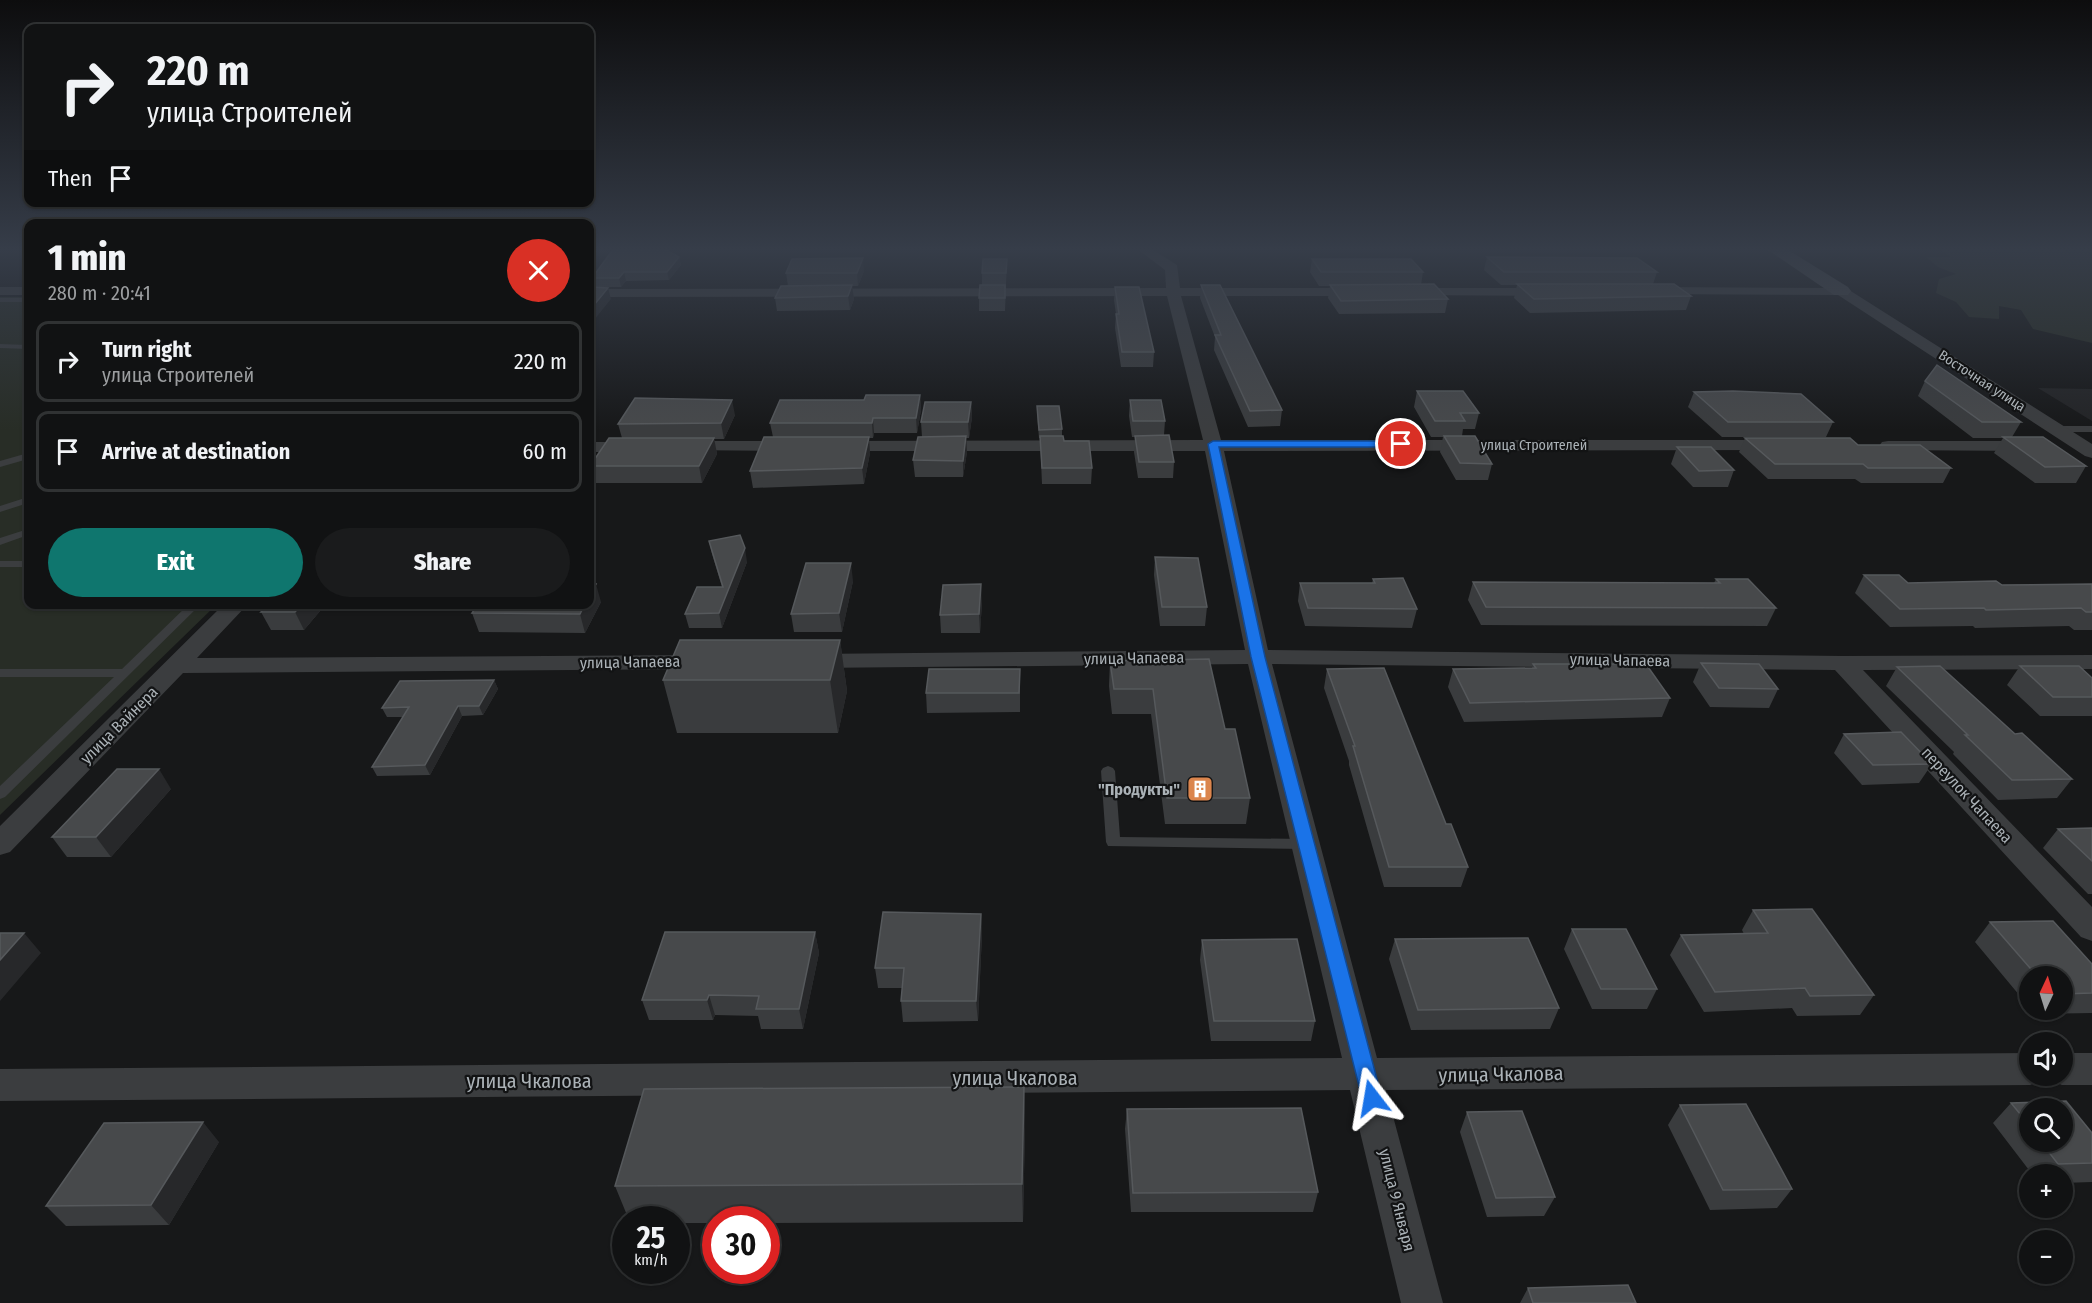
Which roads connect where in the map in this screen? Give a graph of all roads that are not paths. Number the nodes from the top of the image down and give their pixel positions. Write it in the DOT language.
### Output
graph roads {
  1 [pos="1177,309"];
  2 [pos="1869,309"];
  3 [pos="0,346"];
  4 [pos="24,347"];
  5 [pos="2056,429"];
  6 [pos="2092,429"];
  7 [pos="1213,444"];
  8 [pos="1797,445"];
  9 [pos="1869,446"];
  10 [pos="594,447"];
  11 [pos="2088,449"];
  12 [pos="24,457"];
  13 [pos="0,464"];
  14 [pos="24,501"];
  15 [pos="0,508"];
  16 [pos="24,533"];
  17 [pos="0,542"];
  18 [pos="0,564"];
  19 [pos="24,564"];
  20 [pos="191,609"];
  21 [pos="232,609"];
  22 [pos="1258,657"];
  23 [pos="795,661"];
  24 [pos="723,662"];
  25 [pos="2092,662"];
  26 [pos="1842,663"];
  27 [pos="176,666"];
  28 [pos="0,673"];
  29 [pos="123,673"];
  30 [pos="1108,771"];
  31 [pos="0,794"];
  32 [pos="0,844"];
  33 [pos="1306,844"];
  34 [pos="2092,928"];
  35 [pos="2073,1069"];
  36 [pos="2092,1069"];
  37 [pos="2019,1070"];
  38 [pos="1366,1075"];
  39 [pos="0,1085"];
  40 [pos="1422,1303"];
  1 -- 7 [label="street, улица 9 Января"];
  2 -- 5 [label="street, Восточная улица"];
  3 -- 4 [label="lane"];
  5 -- 6 [label="lane"];
  5 -- 11 [label="street, Восточная улица"];
  7 -- 8 [label="street, улица Строителей"];
  7 -- 10 [label="street, улица Строителей"];
  7 -- 22 [label="street, улица 9 Января"];
  9 -- 11 [label="street"];
  12 -- 13 [label="lane"];
  14 -- 15 [label="lane"];
  16 -- 17 [label="lane"];
  18 -- 19 [label="lane"];
  20 -- 29 [label="lane"];
  21 -- 27 [label="street, улица Вайнера"];
  22 -- 23 [label="street, улица Чапаева"];
  22 -- 26 [label="street, улица Чапаева"];
  22 -- 33 [label="street, улица 9 Января"];
  24 -- 27 [label="street, улица Чапаева"];
  25 -- 26 [label="street, улица Чапаева"];
  26 -- 34 [label="street, переулок Чапаева"];
  27 -- 32 [label="street, улица Вайнера"];
  28 -- 29 [label="lane"];
  29 -- 31 [label="lane"];
  30 -- 33 [label="lane"];
  33 -- 38 [label="street, улица 9 Января"];
  35 -- 36 [label="street"];
  37 -- 38 [label="street, улица Чкалова"];
  38 -- 39 [label="street, улица Чкалова"];
  38 -- 40 [label="street, улица 9 Января"];
}
